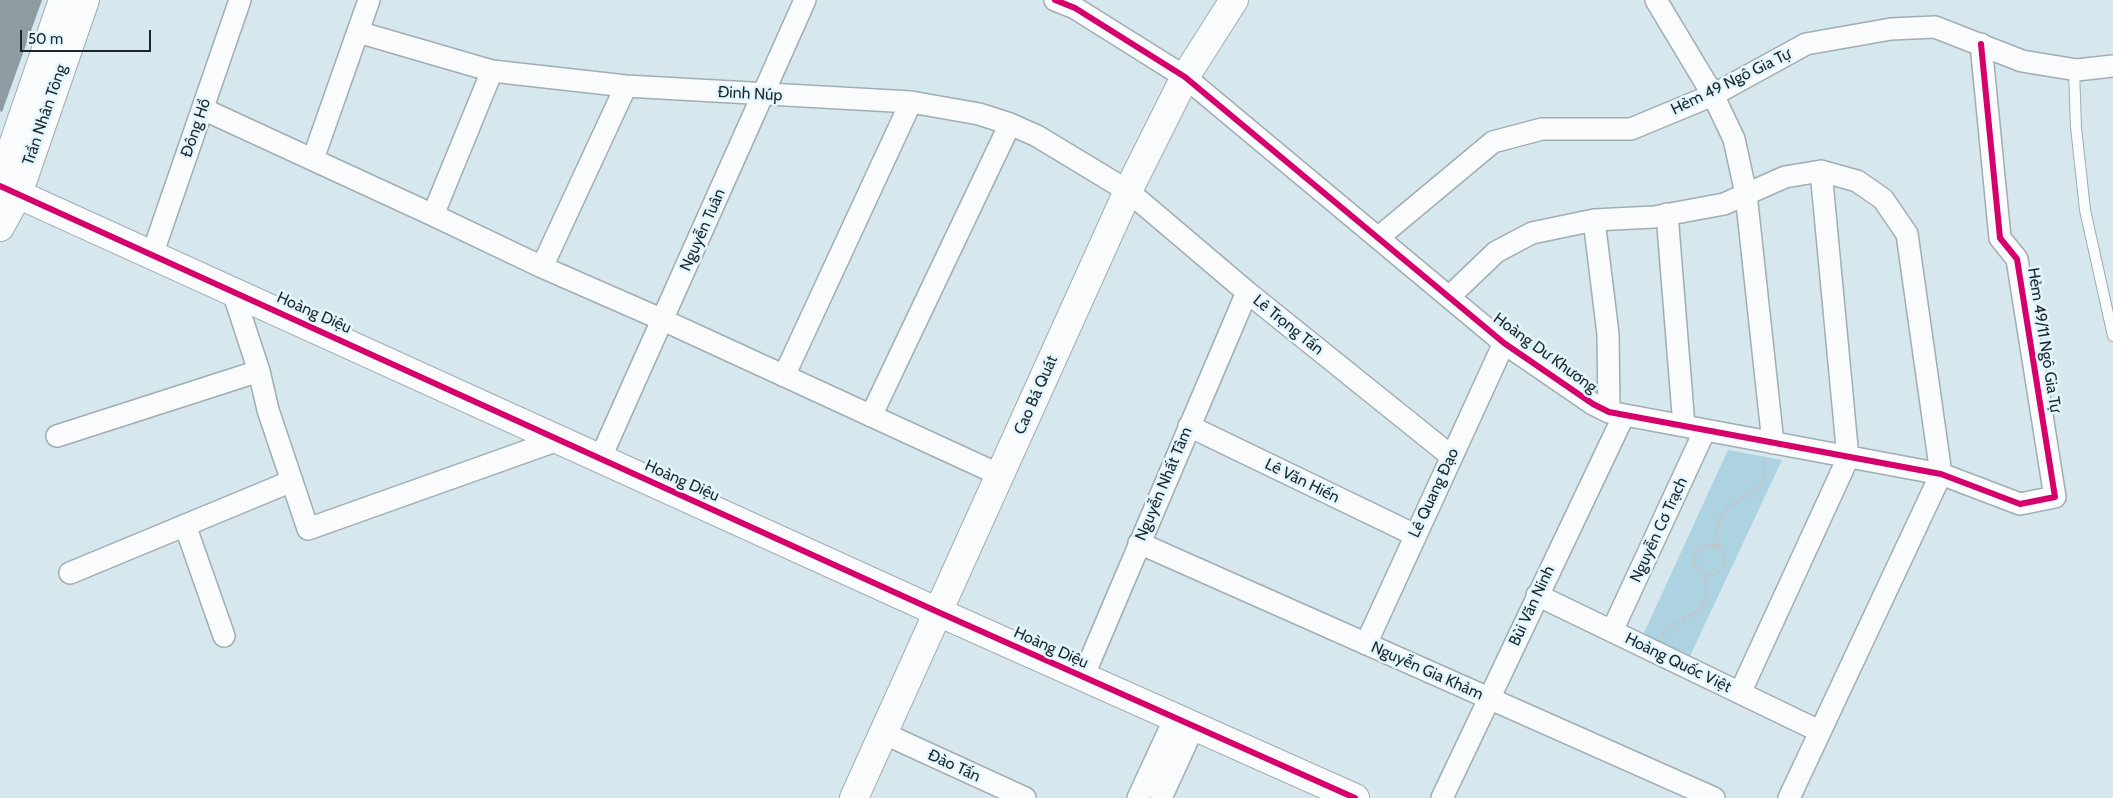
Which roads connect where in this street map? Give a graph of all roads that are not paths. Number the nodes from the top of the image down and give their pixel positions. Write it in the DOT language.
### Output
graph roads {
  1 [pos="63,0"];
  2 [pos="85,0"];
  3 [pos="240,0"];
  4 [pos="369,0"];
  5 [pos="805,0"];
  6 [pos="1055,0"];
  7 [pos="1234,0"];
  8 [pos="1656,0"];
  9 [pos="358,32"];
  10 [pos="1981,44"];
  11 [pos="2113,66"];
  12 [pos="2074,70"];
  13 [pos="492,71"];
  14 [pos="1185,77"];
  15 [pos="626,86"];
  16 [pos="1713,94"];
  17 [pos="764,95"];
  18 [pos="911,102"];
  19 [pos="203,109"];
  20 [pos="1010,124"];
  21 [pos="313,159"];
  22 [pos="1822,171"];
  23 [pos="6,188"];
  24 [pos="1128,191"];
  25 [pos="1746,194"];
  26 [pos="1667,214"];
  27 [pos="433,215"];
  28 [pos="1594,220"];
  29 [pos="0,227"];
  30 [pos="1378,237"];
  31 [pos="152,255"];
  32 [pos="542,267"];
  33 [pos="233,292"];
  34 [pos="1246,292"];
  35 [pos="1450,296"];
  36 [pos="663,320"];
  37 [pos="2113,336"];
  38 [pos="1504,343"];
  39 [pos="259,371"];
  40 [pos="784,376"];
  41 [pos="1617,413"];
  42 [pos="871,416"];
  43 [pos="1189,426"];
  44 [pos="1684,426"];
  45 [pos="1705,430"];
  46 [pos="57,436"];
  47 [pos="558,440"];
  48 [pos="1769,442"];
  49 [pos="1451,456"];
  50 [pos="1848,458"];
  51 [pos="600,459"];
  52 [pos="1941,474"];
  53 [pos="1000,475"];
  54 [pos="292,481"];
  55 [pos="2055,497"];
  56 [pos="185,525"];
  57 [pos="1415,536"];
  58 [pos="1139,543"];
  59 [pos="70,573"];
  60 [pos="1537,595"];
  61 [pos="938,612"];
  62 [pos="1612,631"];
  63 [pos="224,636"];
  64 [pos="1366,644"];
  65 [pos="1082,677"];
  66 [pos="1740,693"];
  67 [pos="1489,698"];
  68 [pos="1184,722"];
  69 [pos="1819,731"];
  70 [pos="883,733"];
  71 [pos="1014,796"];
  72 [pos="854,798"];
  73 [pos="1138,798"];
  74 [pos="1161,798"];
  75 [pos="1355,798"];
  76 [pos="1442,798"];
  77 [pos="1714,798"];
  78 [pos="1788,798"];
  1 -- 23 [label="street, Trần Nhân Tông"];
  2 -- 23 [label="street, Trần Nhân Tông"];
  3 -- 19 [label="street, Đông Hồ"];
  4 -- 9 [label="street"];
  5 -- 17 [label="street, Nguyễn Tuân"];
  6 -- 14 [label="street, Hoàng Dư Khương"];
  7 -- 14 [label="street, Cao Bá Quát"];
  8 -- 16 [label="street"];
  9 -- 13 [label="street, Đinh Núp"];
  9 -- 21 [label="street"];
  10 -- 12 [label="street, Hẻm 49 Ngô Gia Tự"];
  10 -- 16 [label="street, Hẻm 49 Ngô Gia Tự"];
  10 -- 55 [label="street, Hẻm 49/11 Ngô Gia Tự"];
  11 -- 12 [label="street, Hẻm 49 Ngô Gia Tự"];
  12 -- 37 [label="lane"];
  13 -- 15 [label="street, Đinh Núp"];
  13 -- 27 [label="street"];
  14 -- 24 [label="street, Cao Bá Quát"];
  14 -- 30 [label="street, Hoàng Dư Khương"];
  15 -- 17 [label="street, Đinh Núp"];
  15 -- 32 [label="street"];
  16 -- 25 [label="street"];
  16 -- 30 [label="street, Hẻm 49 Ngô Gia Tự"];
  17 -- 18 [label="street, Đinh Núp"];
  17 -- 36 [label="street, Nguyễn Tuân"];
  18 -- 20 [label="street, Đinh Núp"];
  18 -- 40 [label="street"];
  19 -- 21 [label="street"];
  19 -- 31 [label="street, Đông Hồ"];
  20 -- 24 [label="street, Đinh Núp"];
  20 -- 42 [label="street"];
  21 -- 27 [label="street"];
  22 -- 25 [label="street"];
  22 -- 50 [label="street"];
  22 -- 52 [label="street"];
  23 -- 29 [label="street, Trần Nhân Tông"];
  23 -- 31 [label="street, Hoàng Diệu"];
  24 -- 34 [label="street, Lê Trọng Tấn"];
  24 -- 53 [label="street, Cao Bá Quát"];
  25 -- 26 [label="street"];
  25 -- 48 [label="street"];
  26 -- 28 [label="street"];
  26 -- 44 [label="street"];
  27 -- 32 [label="street"];
  28 -- 35 [label="street"];
  28 -- 41 [label="street"];
  30 -- 35 [label="street, Hoàng Dư Khương"];
  31 -- 33 [label="street, Hoàng Diệu"];
  32 -- 36 [label="street"];
  33 -- 39 [label="street"];
  33 -- 47 [label="street, Hoàng Diệu"];
  34 -- 43 [label="street, Nguyễn Nhất Tâm"];
  34 -- 49 [label="street, Lê Trọng Tấn"];
  35 -- 38 [label="street, Hoàng Dư Khương"];
  36 -- 40 [label="street"];
  36 -- 51 [label="street, Nguyễn Tuân"];
  38 -- 41 [label="street, Hoàng Dư Khương"];
  38 -- 49 [label="street, Lê Quang Đạo"];
  39 -- 46 [label="street"];
  39 -- 54 [label="street"];
  40 -- 42 [label="street"];
  41 -- 44 [label="street, Hoàng Dư Khương"];
  41 -- 60 [label="street, Bùi Văn Ninh"];
  42 -- 53 [label="street"];
  43 -- 57 [label="street, Lê Văn Hiến"];
  43 -- 58 [label="street, Nguyễn Nhất Tâm"];
  44 -- 45 [label="street, Hoàng Dư Khương"];
  45 -- 48 [label="street, Hoàng Dư Khương"];
  45 -- 62 [label="street, Nguyễn Cơ Trạch"];
  47 -- 51 [label="street, Hoàng Diệu"];
  47 -- 54 [label="street"];
  48 -- 50 [label="street, Hoàng Dư Khương"];
  49 -- 57 [label="street, Lê Quang Đạo"];
  50 -- 52 [label="street, Hoàng Dư Khương"];
  50 -- 66 [label="street"];
  51 -- 61 [label="street, Hoàng Diệu"];
  52 -- 55 [label="street, Hoàng Dư Khương"];
  52 -- 69 [label="street"];
  53 -- 61 [label="street, Cao Bá Quát"];
  54 -- 56 [label="street"];
  56 -- 59 [label="street"];
  56 -- 63 [label="street"];
  57 -- 64 [label="street, Lê Quang Đạo"];
  58 -- 64 [label="street, Nguyễn Gia Khảm"];
  58 -- 65 [label="street, Nguyễn Nhất Tâm"];
  60 -- 62 [label="street, Hoàng Quốc Việt"];
  60 -- 67 [label="street, Bùi Văn Ninh"];
  61 -- 65 [label="street, Hoàng Diệu"];
  61 -- 70 [label="street, Cao Bá Quát"];
  62 -- 66 [label="street, Hoàng Quốc Việt"];
  64 -- 67 [label="street, Nguyễn Gia Khảm"];
  65 -- 68 [label="street, Hoàng Diệu"];
  66 -- 69 [label="street, Hoàng Quốc Việt"];
  67 -- 76 [label="street, Bùi Văn Ninh"];
  67 -- 77 [label="street, Nguyễn Gia Khảm"];
  68 -- 73 [label="street"];
  68 -- 74 [label="street"];
  68 -- 75 [label="street, Hoàng Diệu"];
  69 -- 78 [label="street"];
  70 -- 71 [label="street, Đào Tấn"];
  70 -- 72 [label="street, Cao Bá Quát"];
}
